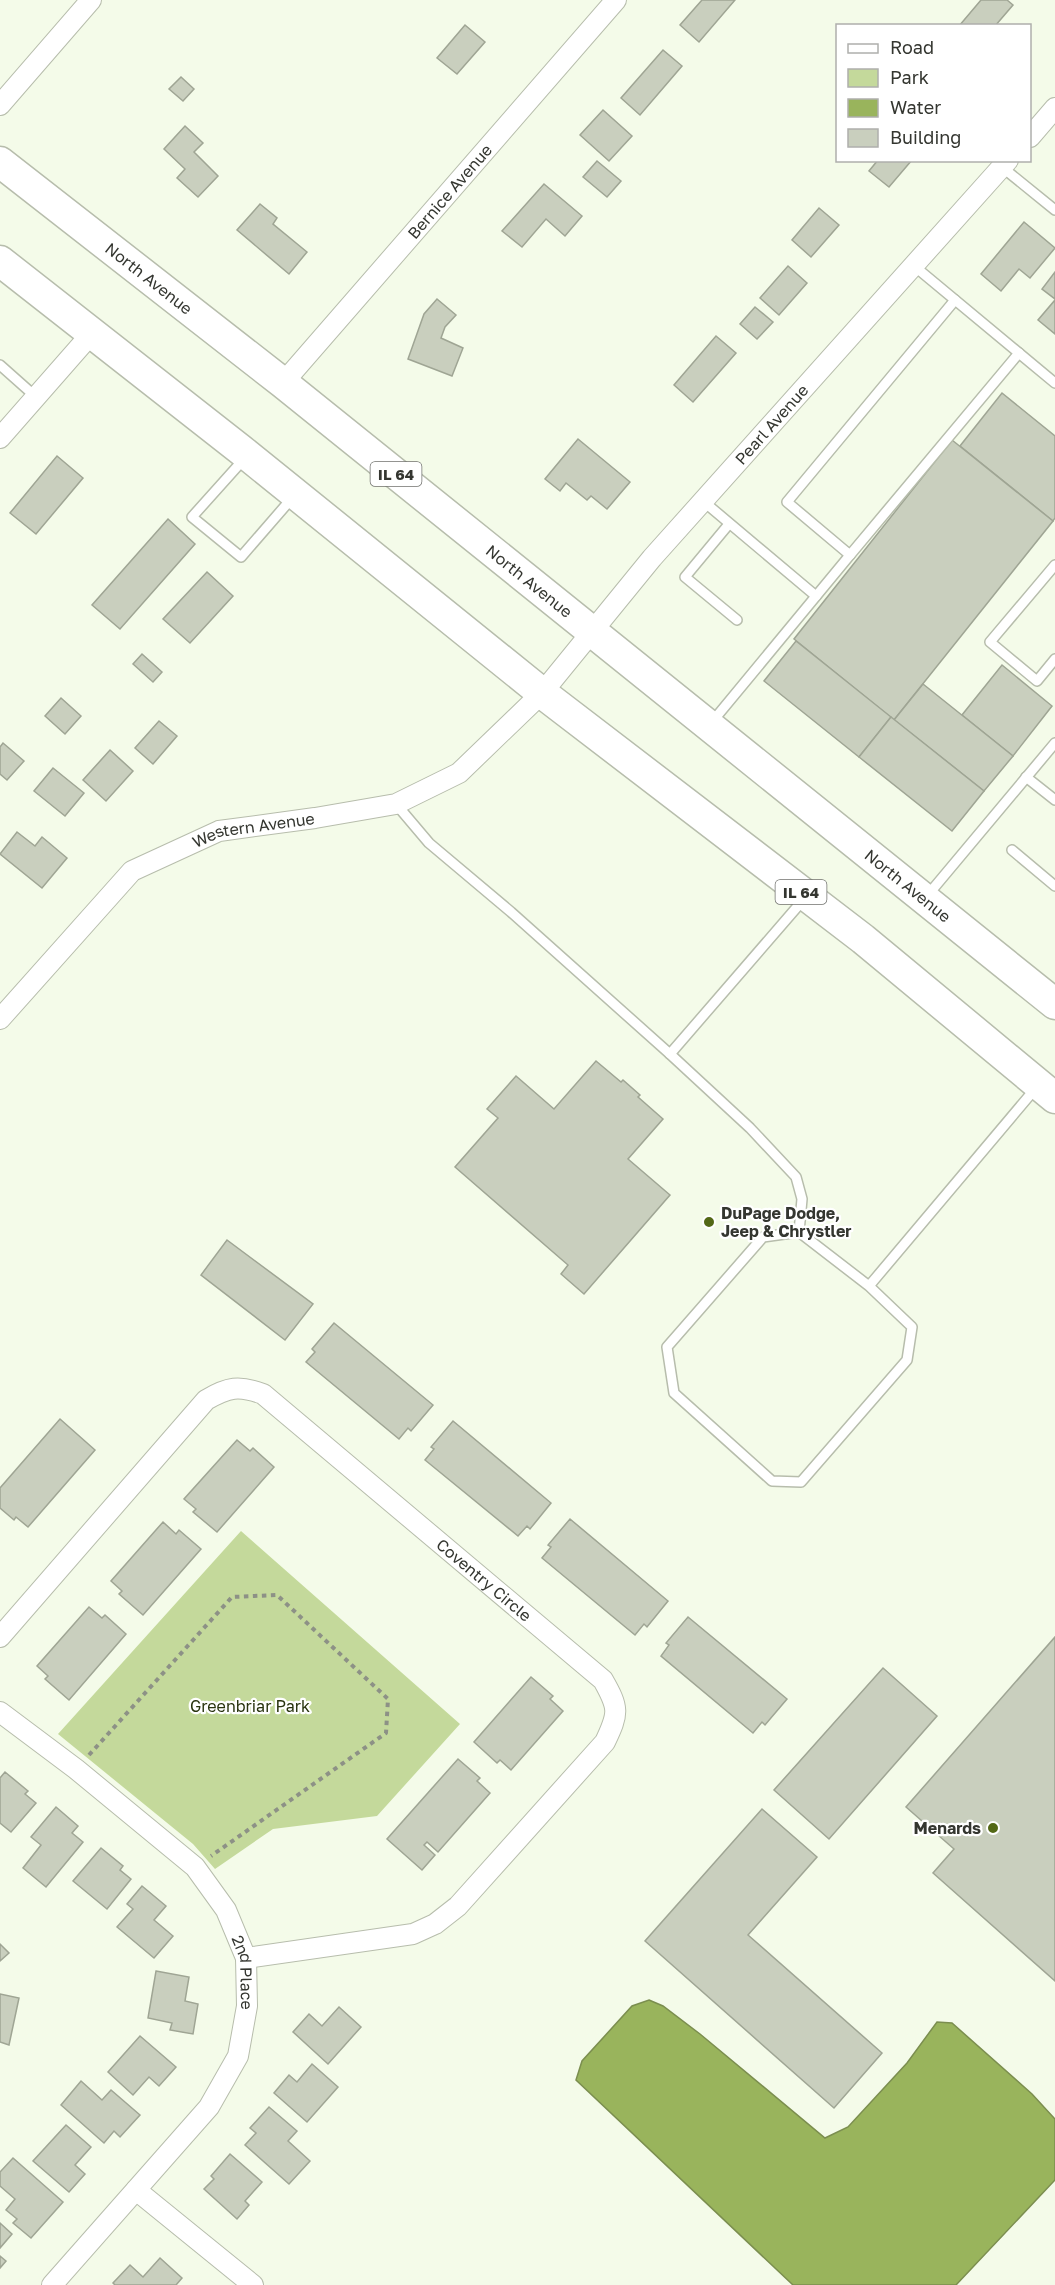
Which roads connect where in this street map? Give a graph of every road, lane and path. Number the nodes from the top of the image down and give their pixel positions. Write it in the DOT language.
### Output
graph roads {
  1 [pos="91,0"];
  2 [pos="616,0"];
  3 [pos="0,105"];
  4 [pos="1055,108"];
  5 [pos="1031,134"];
  6 [pos="0,162"];
  7 [pos="1005,164"];
  8 [pos="1055,210"];
  9 [pos="0,261"];
  10 [pos="913,265"];
  11 [pos="955,300"];
  12 [pos="92,333"];
  13 [pos="1019,353"];
  14 [pos="0,365"];
  15 [pos="283,383"];
  16 [pos="1055,384"];
  17 [pos="36,397"];
  18 [pos="0,438"];
  19 [pos="247,455"];
  20 [pos="296,494"];
  21 [pos="703,501"];
  22 [pos="729,524"];
  23 [pos="850,555"];
  24 [pos="1055,565"];
  25 [pos="816,596"];
  26 [pos="737,620"];
  27 [pos="593,633"];
  28 [pos="1055,658"];
  29 [pos="542,693"];
  30 [pos="708,726"];
  31 [pos="1055,743"];
  32 [pos="1026,777"];
  33 [pos="1055,800"];
  34 [pos="396,804"];
  35 [pos="1012,850"];
  36 [pos="1055,886"];
  37 [pos="807,896"];
  38 [pos="924,900"];
  39 [pos="1055,1004"];
  40 [pos="0,1019"];
  41 [pos="670,1054"];
  42 [pos="1047,1091"];
  43 [pos="799,1232"];
  44 [pos="869,1286"];
  45 [pos="0,1637"];
  46 [pos="0,1712"];
  47 [pos="76,1769"];
  48 [pos="195,1867"];
  49 [pos="246,1958"];
  50 [pos="136,2190"];
  51 [pos="52,2285"];
  52 [pos="253,2285"];
  1 -- 3 [label="street"];
  2 -- 15 [label="street, Bernice Avenue"];
  4 -- 5 [label="street"];
  6 -- 15 [label="main road, North Avenue / IL 64"];
  7 -- 8 [label="lane"];
  7 -- 10 [label="street, Pearl Avenue"];
  9 -- 12 [label="main road, IL 64"];
  10 -- 11 [label="lane"];
  10 -- 21 [label="street, Pearl Avenue"];
  11 -- 13 [label="lane"];
  11 -- 23 [label="lane"];
  12 -- 17 [label="street"];
  12 -- 19 [label="main road, IL 64"];
  13 -- 16 [label="lane"];
  13 -- 23 [label="lane"];
  14 -- 17 [label="lane"];
  15 -- 27 [label="main road, North Avenue / IL 64"];
  17 -- 18 [label="street"];
  19 -- 20 [label="main road, IL 64"];
  19 -- 20 [label="lane"];
  20 -- 29 [label="main road, IL 64"];
  21 -- 22 [label="lane"];
  21 -- 27 [label="street, Pearl Avenue"];
  22 -- 25 [label="lane"];
  22 -- 26 [label="lane"];
  23 -- 25 [label="lane"];
  24 -- 28 [label="lane"];
  25 -- 30 [label="lane"];
  27 -- 29 [label="street, Pearl Avenue"];
  27 -- 30 [label="main road, North Avenue / IL 64"];
  29 -- 34 [label="street, Western Avenue"];
  29 -- 37 [label="main road, IL 64"];
  30 -- 38 [label="main road, North Avenue / IL 64"];
  31 -- 32 [label="lane"];
  32 -- 33 [label="lane"];
  32 -- 38 [label="lane"];
  34 -- 40 [label="street, Western Avenue"];
  34 -- 41 [label="lane"];
  35 -- 36 [label="lane"];
  37 -- 41 [label="lane"];
  37 -- 42 [label="main road, IL 64"];
  38 -- 39 [label="main road, North Avenue / IL 64"];
  41 -- 43 [label="lane"];
  42 -- 44 [label="lane"];
  43 -- 44 [label="lane"];
  43 -- 44 [label="lane"];
  45 -- 49 [label="street, Coventry Circle"];
  46 -- 47 [label="street, 2nd Place"];
  47 -- 48 [label="street, 2nd Place"];
  47 -- 48 [label="path"];
  48 -- 49 [label="street, 2nd Place"];
  49 -- 50 [label="street, 2nd Place"];
  50 -- 51 [label="street, 2nd Place"];
  50 -- 52 [label="street"];
}
